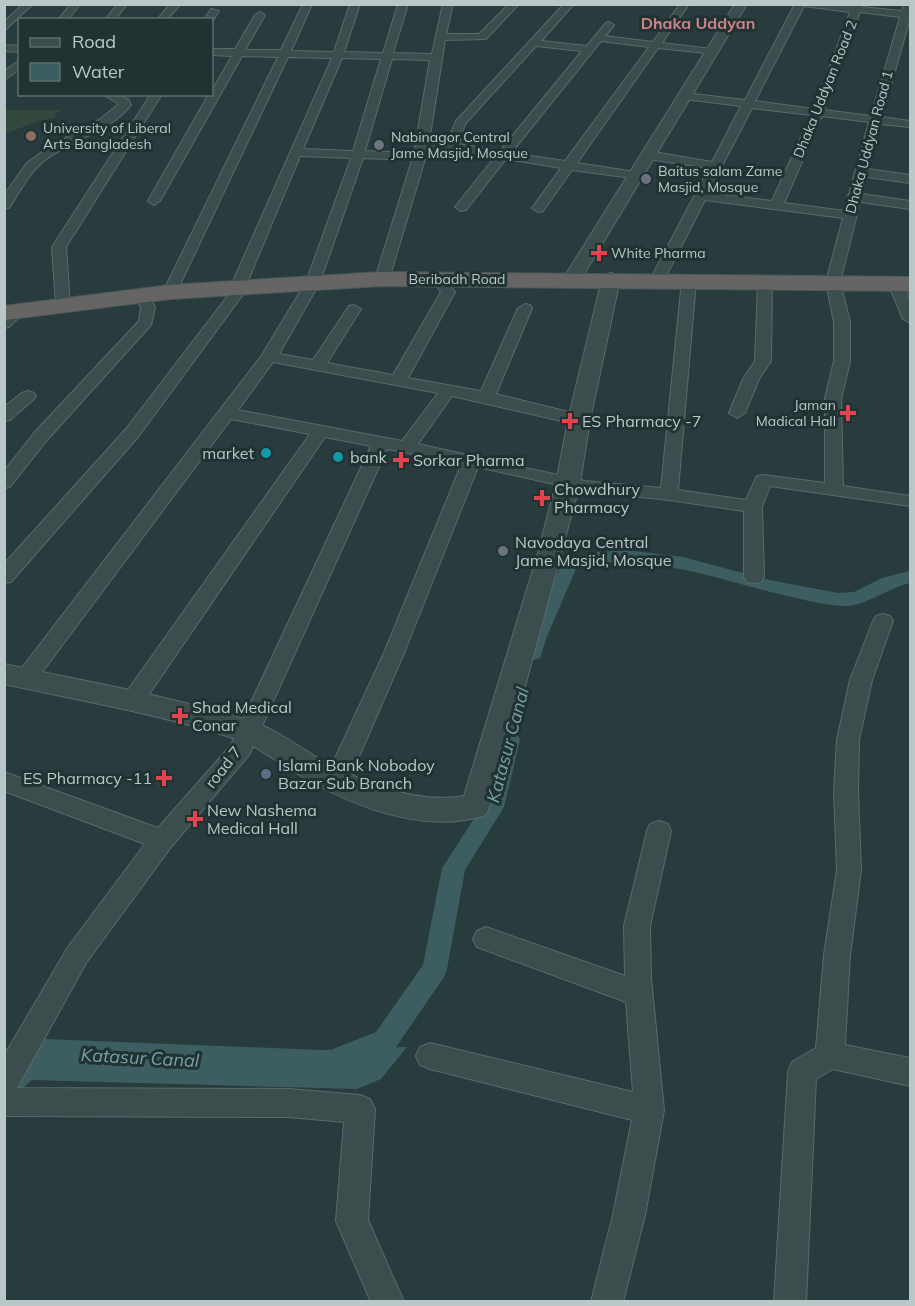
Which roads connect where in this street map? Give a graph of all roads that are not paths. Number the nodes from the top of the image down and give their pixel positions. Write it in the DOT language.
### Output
graph roads {
  1 [pos="29,4"];
  2 [pos="76,4"];
  3 [pos="123,4"];
  4 [pos="177,4"];
  5 [pos="308,4"];
  6 [pos="355,4"];
  7 [pos="403,4"];
  8 [pos="448,4"];
  9 [pos="515,4"];
  10 [pos="570,4"];
  11 [pos="685,4"];
  12 [pos="741,4"];
  13 [pos="800,4"];
  14 [pos="806,4"];
  15 [pos="857,7"];
  16 [pos="909,12"];
  17 [pos="260,15"];
  18 [pos="64,18"];
  19 [pos="112,18"];
  20 [pos="162,18"];
  21 [pos="609,26"];
  22 [pos="4,28"];
  23 [pos="441,37"];
  24 [pos="599,38"];
  25 [pos="534,43"];
  26 [pos="656,45"];
  27 [pos="590,49"];
  28 [pos="213,52"];
  29 [pos="712,52"];
  30 [pos="238,53"];
  31 [pos="284,54"];
  32 [pos="338,55"];
  33 [pos="388,56"];
  34 [pos="436,57"];
  35 [pos="18,65"];
  36 [pos="4,77"];
  37 [pos="112,96"];
  38 [pos="684,96"];
  39 [pos="154,99"];
  40 [pos="749,104"];
  41 [pos="124,106"];
  42 [pos="818,112"];
  43 [pos="874,120"];
  44 [pos="910,124"];
  45 [pos="452,147"];
  46 [pos="422,151"];
  47 [pos="296,152"];
  48 [pos="358,154"];
  49 [pos="648,155"];
  50 [pos="502,157"];
  51 [pos="568,166"];
  52 [pos="717,166"];
  53 [pos="860,172"];
  54 [pos="635,176"];
  55 [pos="910,178"];
  56 [pos="701,196"];
  57 [pos="853,197"];
  58 [pos="154,201"];
  59 [pos="910,204"];
  60 [pos="4,205"];
  61 [pos="776,206"];
  62 [pos="461,207"];
  63 [pos="538,208"];
  64 [pos="849,215"];
  65 [pos="437,278"];
  66 [pos="382,279"];
  67 [pos="572,279"];
  68 [pos="611,279"];
  69 [pos="657,280"];
  70 [pos="689,281"];
  71 [pos="313,282"];
  72 [pos="833,282"];
  73 [pos="765,283"];
  74 [pos="903,283"];
  75 [pos="240,286"];
  76 [pos="170,292"];
  77 [pos="141,296"];
  78 [pos="63,305"];
  79 [pos="525,308"];
  80 [pos="354,309"];
  81 [pos="9,316"];
  82 [pos="910,319"];
  83 [pos="269,357"];
  84 [pos="317,366"];
  85 [pos="398,381"];
  86 [pos="448,390"];
  87 [pos="28,396"];
  88 [pos="487,398"];
  89 [pos="228,412"];
  90 [pos="737,413"];
  91 [pos="4,416"];
  92 [pos="579,420"];
  93 [pos="321,430"];
  94 [pos="381,442"];
  95 [pos="407,447"];
  96 [pos="472,460"];
  97 [pos="4,483"];
  98 [pos="568,483"];
  99 [pos="834,490"];
  100 [pos="669,494"];
  101 [pos="910,501"];
  102 [pos="753,507"];
  103 [pos="754,577"];
  104 [pos="4,578"];
  105 [pos="882,621"];
  106 [pos="15,676"];
  107 [pos="133,700"];
  108 [pos="247,731"];
  109 [pos="4,781"];
  110 [pos="336,782"];
  111 [pos="659,831"];
  112 [pos="162,840"];
  113 [pos="486,939"];
  114 [pos="639,994"];
  115 [pos="831,1055"];
  116 [pos="430,1056"];
  117 [pos="910,1072"];
  118 [pos="10,1073"];
  119 [pos="4,1102"];
  120 [pos="649,1110"];
  121 [pos="388,1302"];
  122 [pos="607,1302"];
  123 [pos="790,1302"];
  1 -- 22 [label="street"];
  2 -- 18 [label="street"];
  3 -- 19 [label="street"];
  4 -- 20 [label="street"];
  5 -- 31 [label="street"];
  6 -- 32 [label="street"];
  7 -- 33 [label="street"];
  8 -- 23 [label="street"];
  9 -- 23 [label="street"];
  10 -- 25 [label="street"];
  11 -- 26 [label="street"];
  12 -- 29 [label="street"];
  13 -- 40 [label="street"];
  14 -- 15 [label="street"];
  15 -- 16 [label="street"];
  15 -- 42 [label="street, Dhaka Uddyan Road 2"];
  16 -- 43 [label="street, Dhaka Uddyan Road 1"];
  17 -- 30 [label="street"];
  21 -- 24 [label="street"];
  23 -- 34 [label="street"];
  24 -- 26 [label="street"];
  24 -- 27 [label="street"];
  25 -- 27 [label="street"];
  25 -- 45 [label="street"];
  26 -- 29 [label="street"];
  26 -- 51 [label="street"];
  27 -- 50 [label="street"];
  28 -- 30 [label="street"];
  29 -- 38 [label="street"];
  30 -- 31 [label="street"];
  30 -- 58 [label="street"];
  31 -- 32 [label="street"];
  31 -- 76 [label="street"];
  32 -- 33 [label="street"];
  32 -- 47 [label="street"];
  33 -- 34 [label="street"];
  33 -- 48 [label="street"];
  34 -- 46 [label="street"];
  35 -- 36 [label="street"];
  37 -- 41 [label="street"];
  38 -- 40 [label="street"];
  38 -- 49 [label="street"];
  39 -- 41 [label="street"];
  39 -- 78 [label="street"];
  40 -- 42 [label="street"];
  40 -- 52 [label="street"];
  41 -- 60 [label="street"];
  42 -- 43 [label="street"];
  42 -- 61 [label="street, Dhaka Uddyan Road 2"];
  43 -- 44 [label="street"];
  43 -- 53 [label="street, Dhaka Uddyan Road 1"];
  45 -- 46 [label="street"];
  45 -- 50 [label="street"];
  46 -- 48 [label="street"];
  46 -- 66 [label="street"];
  47 -- 48 [label="street"];
  47 -- 75 [label="street"];
  48 -- 71 [label="street"];
  49 -- 52 [label="street"];
  49 -- 54 [label="street"];
  50 -- 51 [label="street"];
  50 -- 62 [label="street"];
  51 -- 54 [label="street"];
  51 -- 63 [label="street"];
  52 -- 56 [label="street"];
  53 -- 55 [label="street"];
  53 -- 57 [label="street, Dhaka Uddyan Road 1"];
  54 -- 67 [label="street"];
  56 -- 61 [label="street"];
  56 -- 69 [label="street"];
  57 -- 59 [label="street"];
  57 -- 64 [label="street, Dhaka Uddyan Road 1"];
  61 -- 64 [label="street"];
  64 -- 72 [label="street, Dhaka Uddyan Road 1"];
  65 -- 66 [label="highway, Beribadh Road"];
  65 -- 67 [label="highway, Beribadh Road"];
  65 -- 85 [label="street"];
  66 -- 71 [label="highway, Beribadh Road"];
  67 -- 68 [label="highway, Beribadh Road"];
  68 -- 69 [label="highway, Beribadh Road"];
  68 -- 92 [label="street"];
  69 -- 70 [label="highway, Beribadh Road"];
  70 -- 73 [label="highway, Beribadh Road"];
  70 -- 100 [label="street"];
  71 -- 75 [label="highway, Beribadh Road"];
  71 -- 83 [label="street"];
  72 -- 73 [label="highway, Beribadh Road"];
  72 -- 74 [label="highway, Beribadh Road"];
  72 -- 99 [label="street"];
  73 -- 90 [label="street"];
  74 -- 82 [label="street"];
  75 -- 76 [label="highway, Beribadh Road"];
  75 -- 104 [label="street"];
  76 -- 77 [label="highway, Beribadh Road"];
  77 -- 78 [label="highway, Beribadh Road"];
  77 -- 97 [label="street"];
  78 -- 81 [label="highway, Beribadh Road"];
  79 -- 88 [label="street"];
  80 -- 84 [label="street"];
  83 -- 84 [label="street"];
  83 -- 89 [label="street"];
  84 -- 85 [label="street"];
  85 -- 86 [label="street"];
  86 -- 88 [label="street"];
  86 -- 95 [label="street"];
  87 -- 91 [label="street"];
  88 -- 92 [label="street"];
  89 -- 93 [label="street"];
  89 -- 106 [label="street"];
  92 -- 98 [label="street"];
  93 -- 94 [label="street"];
  93 -- 107 [label="street"];
  94 -- 95 [label="street"];
  94 -- 108 [label="street, road 7"];
  95 -- 96 [label="street"];
  96 -- 98 [label="street"];
  96 -- 110 [label="street"];
  98 -- 100 [label="street"];
  98 -- 110 [label="street"];
  99 -- 101 [label="street"];
  99 -- 102 [label="street"];
  100 -- 102 [label="street"];
  102 -- 103 [label="street"];
  105 -- 115 [label="street"];
  106 -- 107 [label="street"];
  107 -- 108 [label="street"];
  108 -- 110 [label="street"];
  108 -- 112 [label="street, road 7"];
  109 -- 112 [label="street"];
  111 -- 114 [label="street"];
  112 -- 118 [label="street, road 7"];
  113 -- 114 [label="street"];
  114 -- 120 [label="street"];
  115 -- 117 [label="street"];
  115 -- 123 [label="street"];
  116 -- 120 [label="street"];
  119 -- 121 [label="street"];
  120 -- 122 [label="street"];
}
